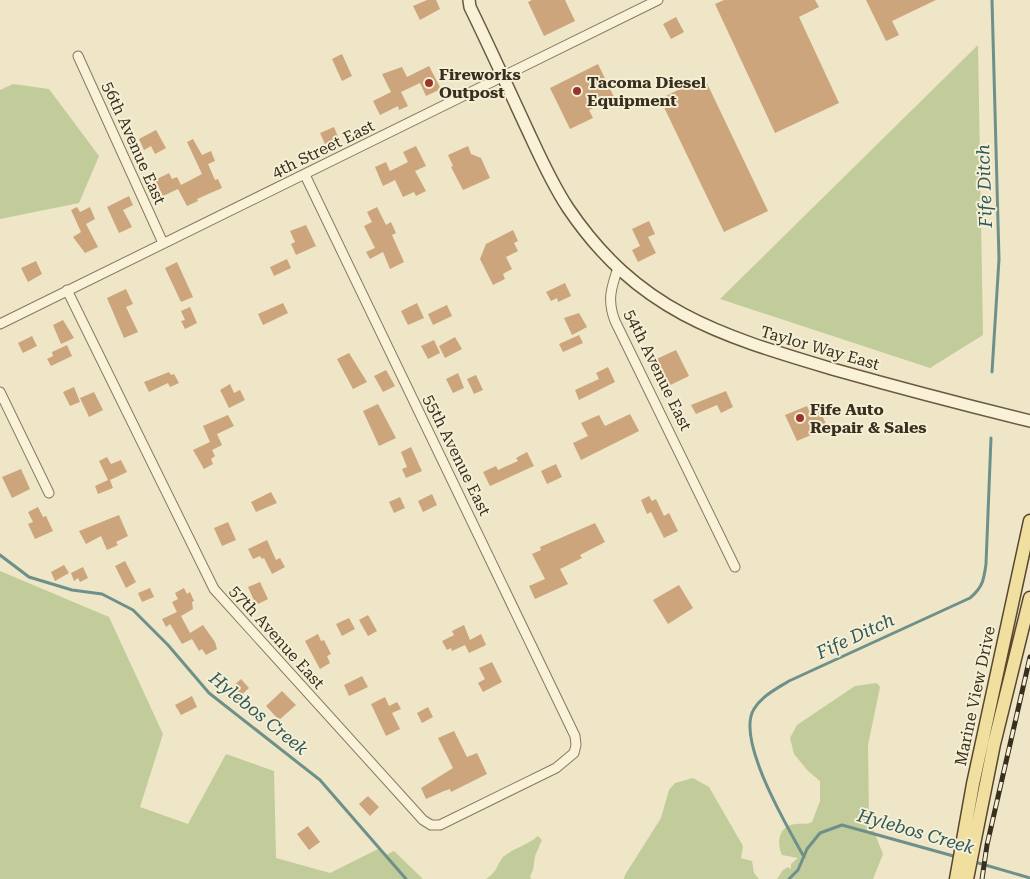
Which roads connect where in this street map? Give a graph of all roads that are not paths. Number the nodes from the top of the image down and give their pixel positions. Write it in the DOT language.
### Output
graph roads {
  1 [pos="658,0"];
  2 [pos="467,2"];
  3 [pos="78,56"];
  4 [pos="503,77"];
  5 [pos="305,175"];
  6 [pos="163,243"];
  7 [pos="618,268"];
  8 [pos="67,290"];
  9 [pos="0,324"];
  10 [pos="0,392"];
  11 [pos="1030,421"];
  12 [pos="49,493"];
  13 [pos="1030,521"];
  14 [pos="735,567"];
  15 [pos="1030,598"];
  16 [pos="576,749"];
  17 [pos="968,839"];
  18 [pos="956,879"];
  19 [pos="967,879"];
  1 -- 4 [label="street, 4th Street East"];
  2 -- 4 [label="main road"];
  3 -- 6 [label="street, 56th Avenue East"];
  4 -- 5 [label="street, 4th Street East"];
  4 -- 7 [label="main road"];
  5 -- 6 [label="street, 4th Street East"];
  5 -- 16 [label="street, 55th Avenue East"];
  6 -- 8 [label="street, 4th Street East"];
  7 -- 11 [label="main road, Taylor Way East"];
  7 -- 14 [label="street, 54th Avenue East"];
  8 -- 9 [label="street, 4th Street East"];
  8 -- 16 [label="street, 57th Avenue East"];
  10 -- 12 [label="street"];
  13 -- 17 [label="main road, Marine View Drive"];
  15 -- 17 [label="main road, Marine View Drive"];
  17 -- 18 [label="main road, Marine View Drive"];
  17 -- 19 [label="main road, Marine View Drive"];
}
